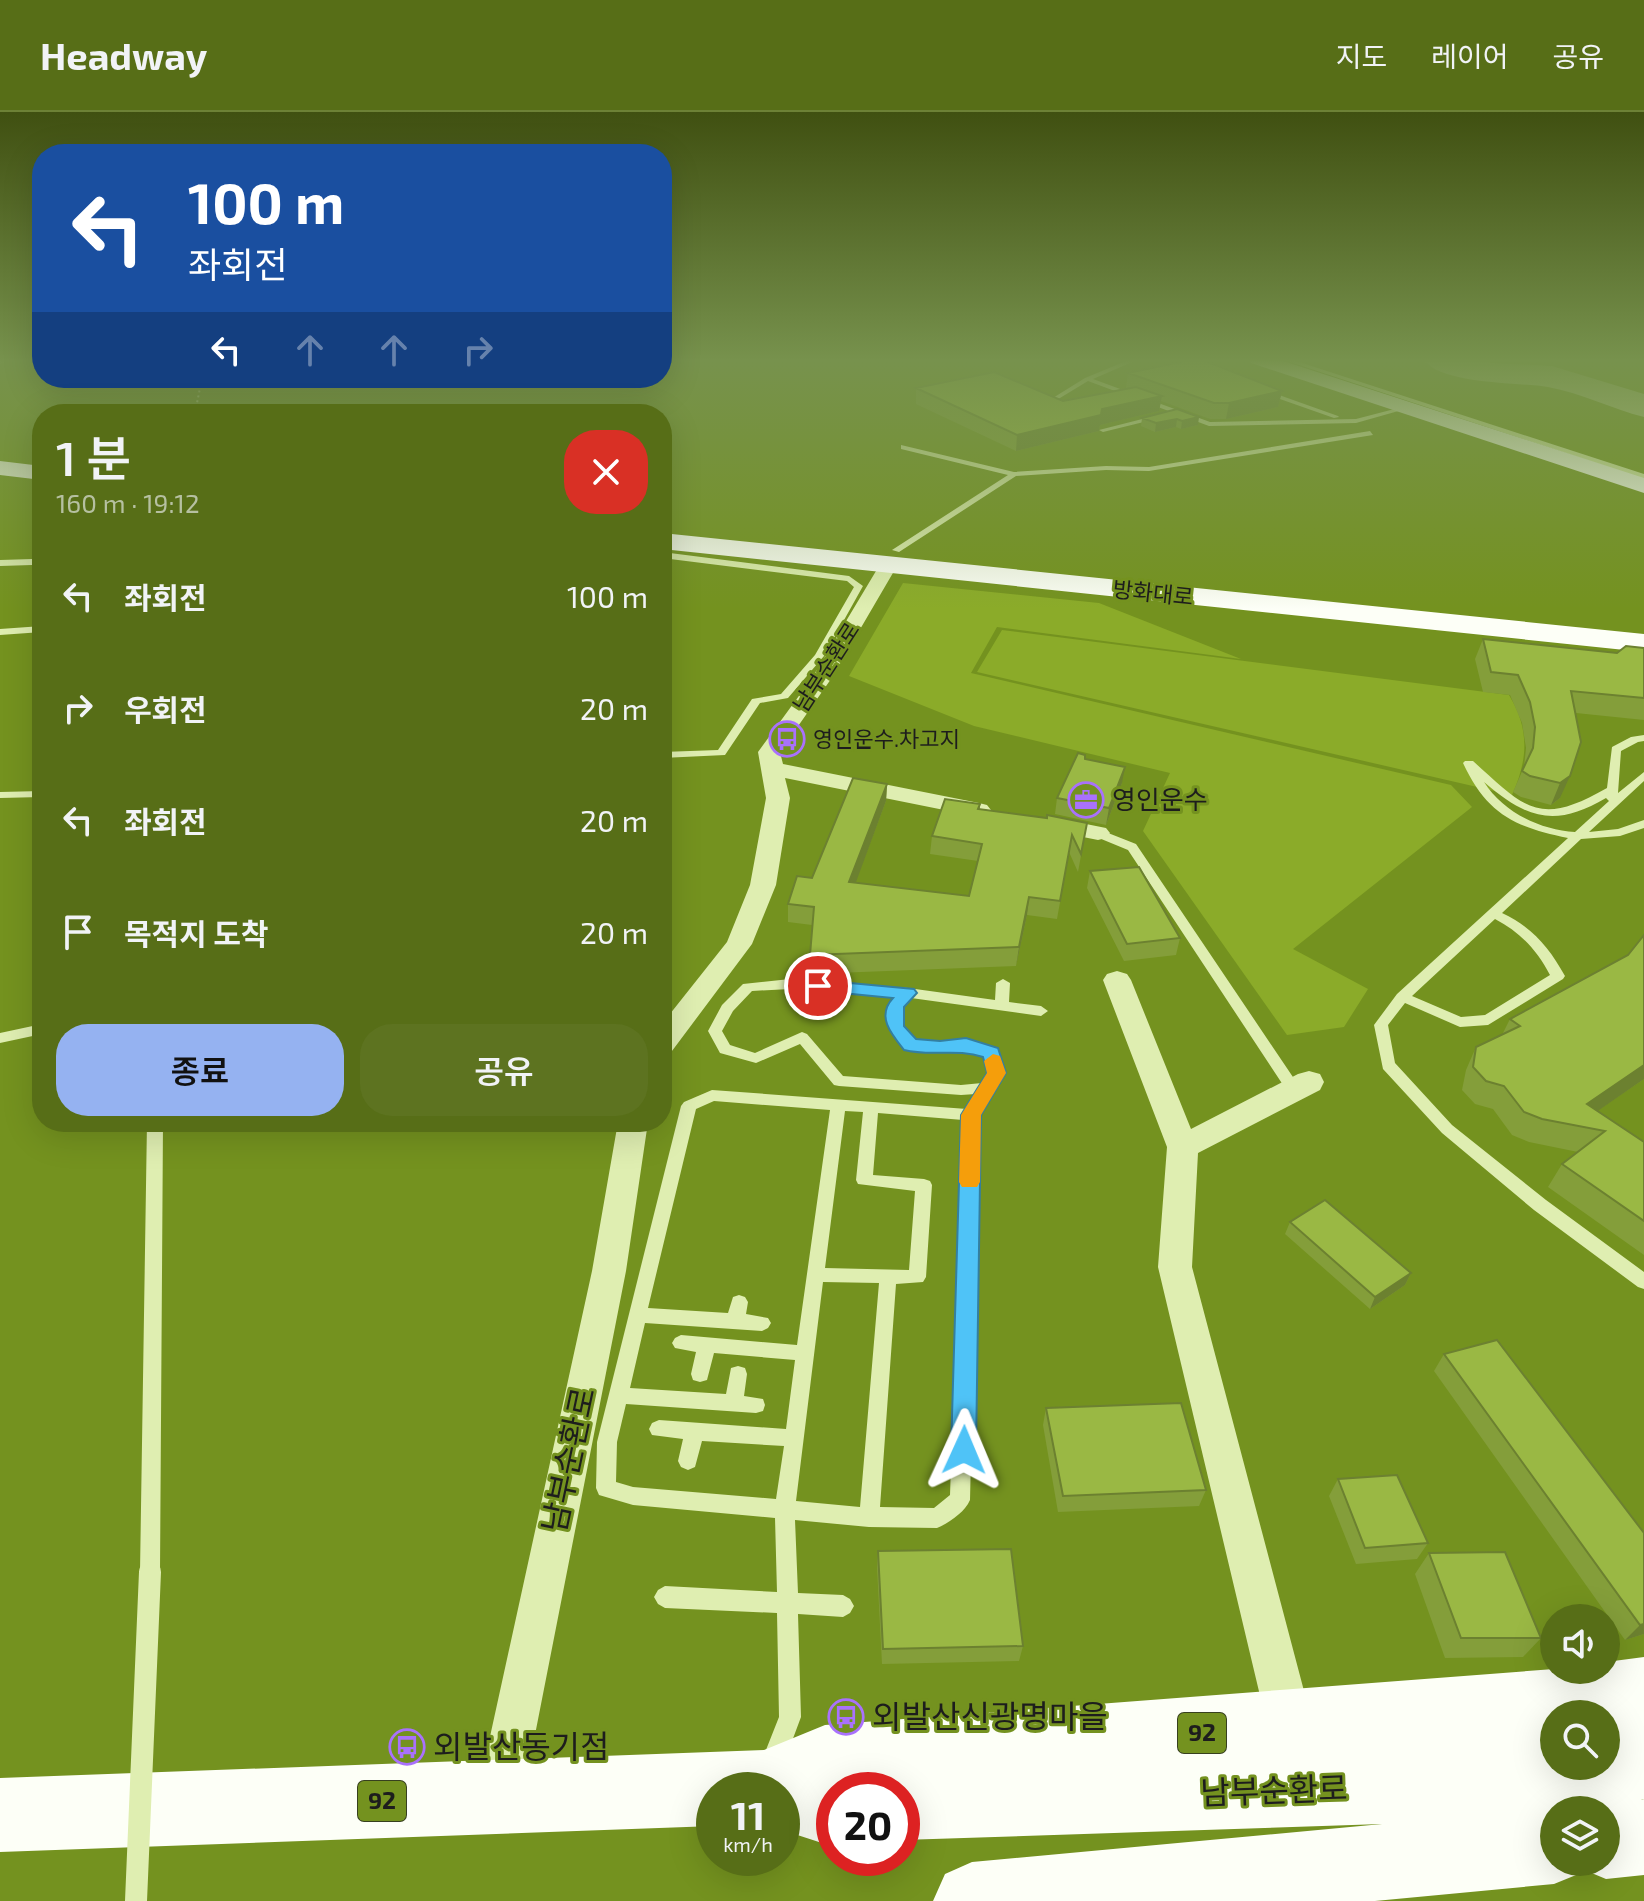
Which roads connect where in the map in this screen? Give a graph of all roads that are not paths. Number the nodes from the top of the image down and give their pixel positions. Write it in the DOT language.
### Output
graph roads {
  1 [pos="1312,442"];
  2 [pos="1511,442"];
  3 [pos="1539,442"];
  4 [pos="904,447"];
  5 [pos="0,455"];
  6 [pos="32,458"];
  7 [pos="0,468"];
  8 [pos="32,472"];
  9 [pos="1014,474"];
  10 [pos="1644,477"];
  11 [pos="1644,486"];
  12 [pos="672,526"];
  13 [pos="672,542"];
  14 [pos="672,556"];
  15 [pos="892,558"];
  16 [pos="32,562"];
  17 [pos="0,563"];
  18 [pos="1644,625"];
  19 [pos="32,630"];
  20 [pos="0,632"];
  21 [pos="1644,643"];
  22 [pos="1644,738"];
  23 [pos="672,755"];
  24 [pos="772,769"];
  25 [pos="1644,775"];
  26 [pos="1612,790"];
  27 [pos="32,794"];
  28 [pos="0,795"];
  29 [pos="1611,807"];
  30 [pos="1564,813"];
  31 [pos="1005,815"];
  32 [pos="1036,821"];
  33 [pos="1644,824"];
  34 [pos="1098,833"];
  35 [pos="1580,836"];
  36 [pos="1494,914"];
  37 [pos="1117,980"];
  38 [pos="1003,983"];
  39 [pos="908,993"];
  40 [pos="1402,997"];
  41 [pos="1002,1006"];
  42 [pos="1041,1011"];
  43 [pos="32,1031"];
  44 [pos="672,1031"];
  45 [pos="0,1038"];
  46 [pos="1302,1086"];
  47 [pos="987,1088"];
  48 [pos="838,1105"];
  49 [pos="871,1108"];
  50 [pos="971,1115"];
  51 [pos="155,1132"];
  52 [pos="631,1132"];
  53 [pos="1183,1147"];
  54 [pos="816,1275"];
  55 [pos="888,1277"];
  56 [pos="1644,1282"];
  57 [pos="739,1302"];
  58 [pos="638,1315"];
  59 [pos="736,1322"];
  60 [pos="762,1323"];
  61 [pos="681,1343"];
  62 [pos="707,1346"];
  63 [pos="805,1353"];
  64 [pos="700,1374"];
  65 [pos="738,1374"];
  66 [pos="618,1395"];
  67 [pos="734,1403"];
  68 [pos="756,1405"];
  69 [pos="659,1429"];
  70 [pos="694,1431"];
  71 [pos="794,1438"];
  72 [pos="688,1461"];
  73 [pos="785,1508"];
  74 [pos="869,1517"];
  75 [pos="665,1597"];
  76 [pos="785,1606"];
  77 [pos="843,1606"];
  78 [pos="1644,1692"];
  79 [pos="1290,1726"];
  80 [pos="1644,1763"];
  81 [pos="777,1772"];
  82 [pos="800,1775"];
  83 [pos="696,1792"];
  84 [pos="500,1796"];
  85 [pos="920,1802"];
  86 [pos="0,1815"];
  87 [pos="1644,1837"];
  88 [pos="1620,1840"];
  89 [pos="1540,1847"];
  90 [pos="136,1901"];
  91 [pos="972,1901"];
  1 -- 9 [label="lane"];
  2 -- 11 [label="main road"];
  3 -- 10 [label="lane"];
  4 -- 9 [label="lane"];
  5 -- 6 [label="main road"];
  7 -- 8 [label="main road"];
  9 -- 15 [label="lane"];
  12 -- 15 [label="main road, 방화대로"];
  13 -- 15 [label="main road, 방화대로"];
  14 -- 23 [label="lane"];
  15 -- 18 [label="main road, 방화대로"];
  15 -- 21 [label="main road, 방화대로"];
  15 -- 24 [label="street, 남부순환로"];
  16 -- 17 [label="lane"];
  19 -- 20 [label="lane"];
  22 -- 26 [label="lane"];
  24 -- 31 [label="street"];
  24 -- 44 [label="street, 남부순환로"];
  25 -- 29 [label="lane"];
  26 -- 29 [label="lane"];
  26 -- 30 [label="lane"];
  27 -- 28 [label="lane"];
  29 -- 35 [label="lane"];
  30 -- 35 [label="lane"];
  30 -- 35 [label="lane"];
  32 -- 34 [label="street"];
  33 -- 35 [label="lane"];
  34 -- 46 [label="lane"];
  35 -- 36 [label="lane"];
  36 -- 40 [label="lane"];
  36 -- 40 [label="lane"];
  37 -- 53 [label="street"];
  38 -- 41 [label="lane"];
  39 -- 41 [label="lane"];
  39 -- 47 [label="lane"];
  39 -- 47 [label="lane"];
  40 -- 56 [label="lane"];
  41 -- 42 [label="lane"];
  43 -- 45 [label="lane"];
  46 -- 53 [label="street"];
  47 -- 50 [label="lane"];
  48 -- 49 [label="lane"];
  48 -- 54 [label="lane"];
  48 -- 58 [label="lane"];
  49 -- 50 [label="lane"];
  49 -- 55 [label="lane"];
  50 -- 74 [label="lane"];
  51 -- 90 [label="lane, bridge"];
  52 -- 84 [label="street, 남부순환로"];
  53 -- 79 [label="street"];
  54 -- 55 [label="lane"];
  54 -- 63 [label="lane"];
  55 -- 74 [label="lane"];
  57 -- 59 [label="lane"];
  58 -- 59 [label="lane"];
  58 -- 66 [label="lane"];
  59 -- 60 [label="lane"];
  61 -- 62 [label="lane"];
  62 -- 63 [label="lane"];
  62 -- 64 [label="lane"];
  63 -- 71 [label="lane"];
  65 -- 67 [label="lane"];
  66 -- 67 [label="lane"];
  66 -- 73 [label="lane"];
  67 -- 68 [label="lane"];
  69 -- 70 [label="lane"];
  70 -- 71 [label="lane"];
  70 -- 72 [label="lane"];
  71 -- 73 [label="lane"];
  73 -- 74 [label="lane"];
  73 -- 76 [label="lane"];
  75 -- 76 [label="lane"];
  76 -- 77 [label="lane"];
  76 -- 81 [label="lane"];
  78 -- 79 [label="main road, 92"];
  79 -- 82 [label="main road, 92"];
  80 -- 85 [label="main road, 남부순환로"];
  83 -- 84 [label="main road, 92"];
  84 -- 86 [label="main road, 92"];
  87 -- 88 [label="main road"];
  89 -- 91 [label="main road"];
}
